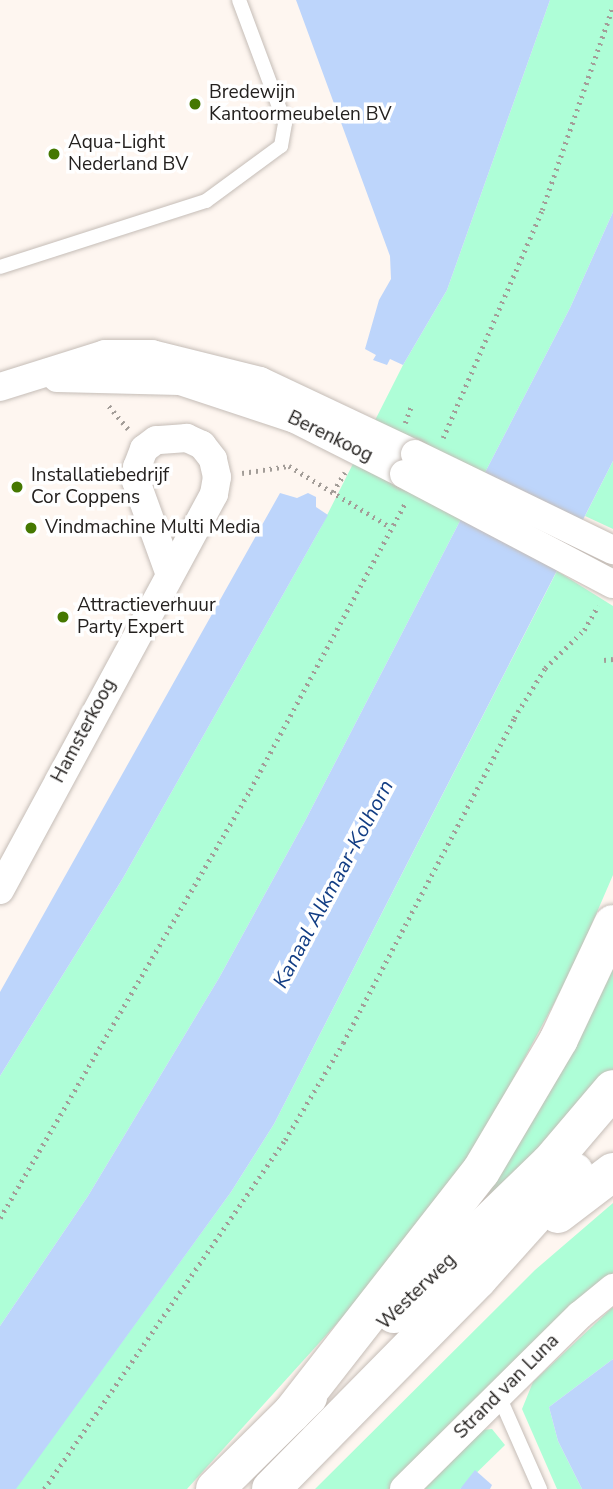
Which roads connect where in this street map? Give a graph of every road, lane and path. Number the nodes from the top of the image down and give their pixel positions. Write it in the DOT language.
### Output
graph roads {
  1 [pos="239,0"];
  2 [pos="613,6"];
  3 [pos="0,267"];
  4 [pos="11,384"];
  5 [pos="106,402"];
  6 [pos="144,449"];
  7 [pos="416,468"];
  8 [pos="217,477"];
  9 [pos="390,527"];
  10 [pos="613,550"];
  11 [pos="169,572"];
  12 [pos="608,590"];
  13 [pos="613,659"];
  14 [pos="604,660"];
  15 [pos="0,890"];
  16 [pos="613,924"];
  17 [pos="613,1089"];
  18 [pos="613,1129"];
  19 [pos="613,1172"];
  20 [pos="0,1218"];
  21 [pos="478,1279"];
  22 [pos="613,1288"];
  23 [pos="499,1396"];
  24 [pos="291,1414"];
  25 [pos="44,1489"];
  26 [pos="215,1489"];
  27 [pos="271,1489"];
  28 [pos="404,1489"];
  29 [pos="540,1489"];
  1 -- 3 [label="lane"];
  2 -- 7 [label="path"];
  4 -- 7 [label="street, Berenkoog"];
  5 -- 6 [label="path"];
  6 -- 8 [label="street"];
  6 -- 11 [label="street"];
  7 -- 9 [label="path"];
  7 -- 10 [label="street, Berenkoog, bridge"];
  7 -- 12 [label="street, Berenkoog, bridge"];
  8 -- 9 [label="path"];
  8 -- 11 [label="street, Hamsterkoog"];
  9 -- 20 [label="path"];
  11 -- 15 [label="street, Hamsterkoog"];
  12 -- 25 [label="path"];
  13 -- 14 [label="path"];
  16 -- 24 [label="main road"];
  17 -- 24 [label="main road, Westerweg"];
  18 -- 21 [label="main road, Westerweg"];
  19 -- 21 [label="main road"];
  21 -- 27 [label="main road, Westerweg"];
  22 -- 23 [label="street, Strand van Luna"];
  23 -- 28 [label="street, Strand van Luna"];
  23 -- 29 [label="lane"];
  24 -- 26 [label="main road, Westerweg"];
}
